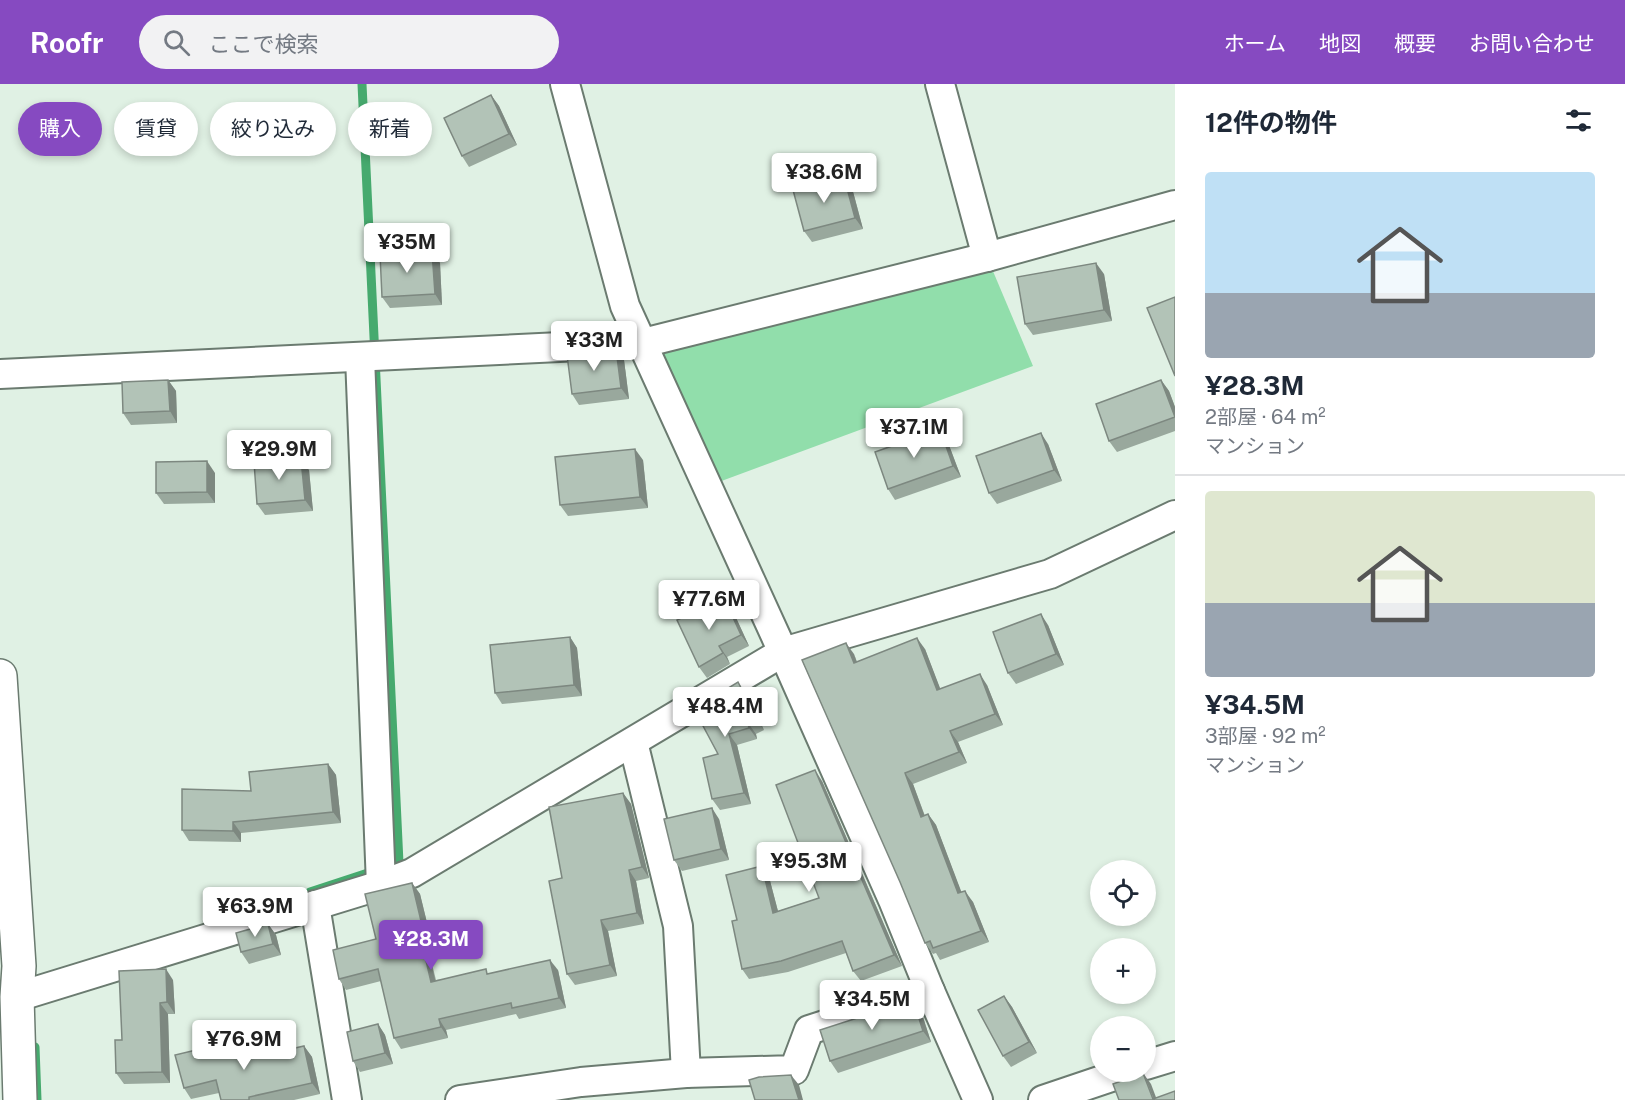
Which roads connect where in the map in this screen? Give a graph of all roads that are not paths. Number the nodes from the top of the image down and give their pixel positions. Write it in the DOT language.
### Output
graph roads {
  1 [pos="565,84"];
  2 [pos="940,84"];
  3 [pos="1175,205"];
  4 [pos="987,257"];
  5 [pos="643,343"];
  6 [pos="360,357"];
  7 [pos="0,374"];
  8 [pos="1175,515"];
  9 [pos="783,652"];
  10 [pos="0,676"];
  11 [pos="633,742"];
  12 [pos="381,885"];
  13 [pos="315,905"];
  14 [pos="930,991"];
  15 [pos="17,997"];
  16 [pos="1175,1056"];
  17 [pos="1156,1062"];
  18 [pos="686,1073"];
  19 [pos="1096,1082"];
  20 [pos="583,1091"];
  21 [pos="20,1100"];
  22 [pos="347,1100"];
  23 [pos="460,1100"];
  24 [pos="978,1100"];
  25 [pos="1043,1100"];
  1 -- 5 [label="street"];
  2 -- 4 [label="street"];
  3 -- 4 [label="street"];
  4 -- 5 [label="street"];
  5 -- 6 [label="street"];
  5 -- 9 [label="street"];
  6 -- 7 [label="street"];
  6 -- 12 [label="street"];
  8 -- 9 [label="street"];
  9 -- 11 [label="street"];
  9 -- 14 [label="street"];
  10 -- 15 [label="street"];
  11 -- 12 [label="street"];
  11 -- 18 [label="street"];
  12 -- 13 [label="street"];
  13 -- 15 [label="street"];
  13 -- 22 [label="street"];
  14 -- 18 [label="street"];
  14 -- 24 [label="street"];
  15 -- 21 [label="street"];
  16 -- 17 [label="street"];
  18 -- 20 [label="street"];
  19 -- 25 [label="street"];
  20 -- 23 [label="street"];
}
